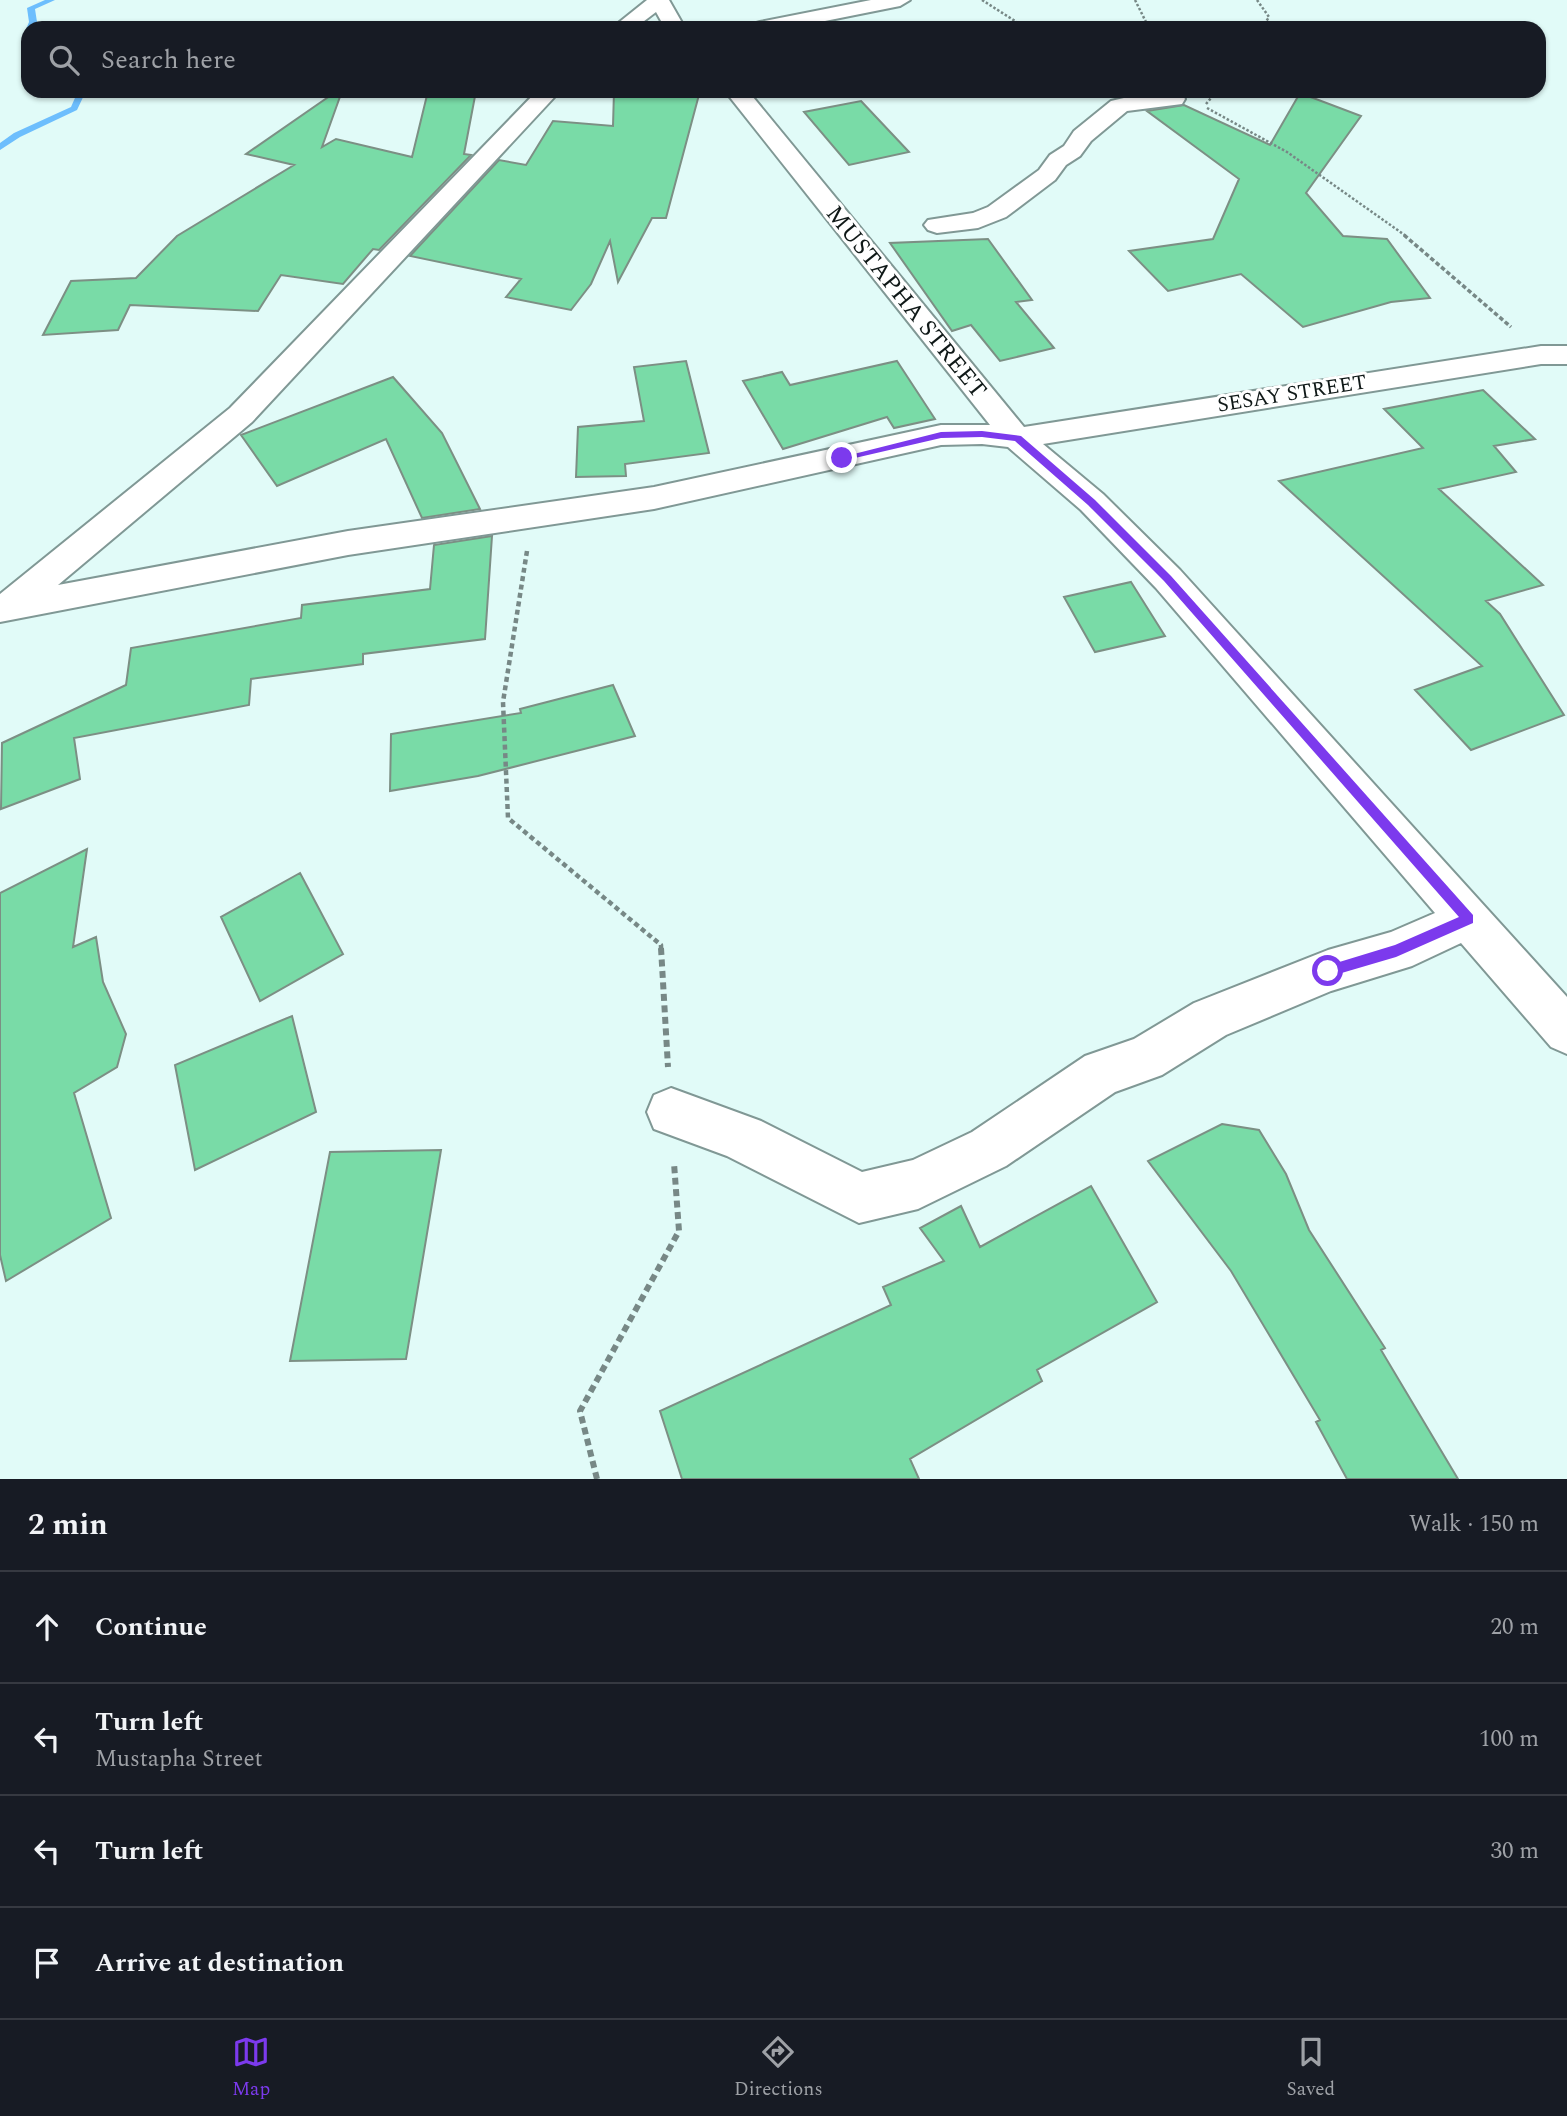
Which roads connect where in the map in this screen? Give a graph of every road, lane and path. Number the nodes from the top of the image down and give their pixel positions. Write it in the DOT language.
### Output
graph roads {
  1 [pos="659,0"];
  2 [pos="900,0"];
  3 [pos="982,0"];
  4 [pos="1135,0"];
  5 [pos="1257,0"];
  6 [pos="630,21"];
  7 [pos="671,21"];
  8 [pos="795,21"];
  9 [pos="1015,21"];
  10 [pos="1146,21"];
  11 [pos="1266,21"];
  12 [pos="542,98"];
  13 [pos="742,98"];
  14 [pos="1210,98"];
  15 [pos="1174,99"];
  16 [pos="937,225"];
  17 [pos="1554,355"];
  18 [pos="1017,438"];
  19 [pos="533,516"];
  20 [pos="5,608"];
  21 [pos="1469,919"];
  22 [pos="1567,1031"];
  23 [pos="671,1112"];
  24 [pos="597,1479"];
  1 -- 6 [label="street"];
  1 -- 7 [label="street"];
  2 -- 8 [label="street"];
  3 -- 9 [label="path"];
  4 -- 10 [label="path"];
  5 -- 11 [label="path"];
  12 -- 20 [label="street"];
  13 -- 18 [label="street, MUSTAPHA STREET"];
  14 -- 17 [label="path"];
  15 -- 16 [label="street"];
  17 -- 18 [label="street, SESAY STREET"];
  18 -- 19 [label="street, SESAY STREET"];
  18 -- 21 [label="street, MUSTAPHA STREET"];
  19 -- 20 [label="street, SESAY STREET"];
  19 -- 23 [label="path"];
  21 -- 22 [label="street, MUSTAPHA STREET"];
  21 -- 23 [label="street"];
  23 -- 24 [label="path"];
}
